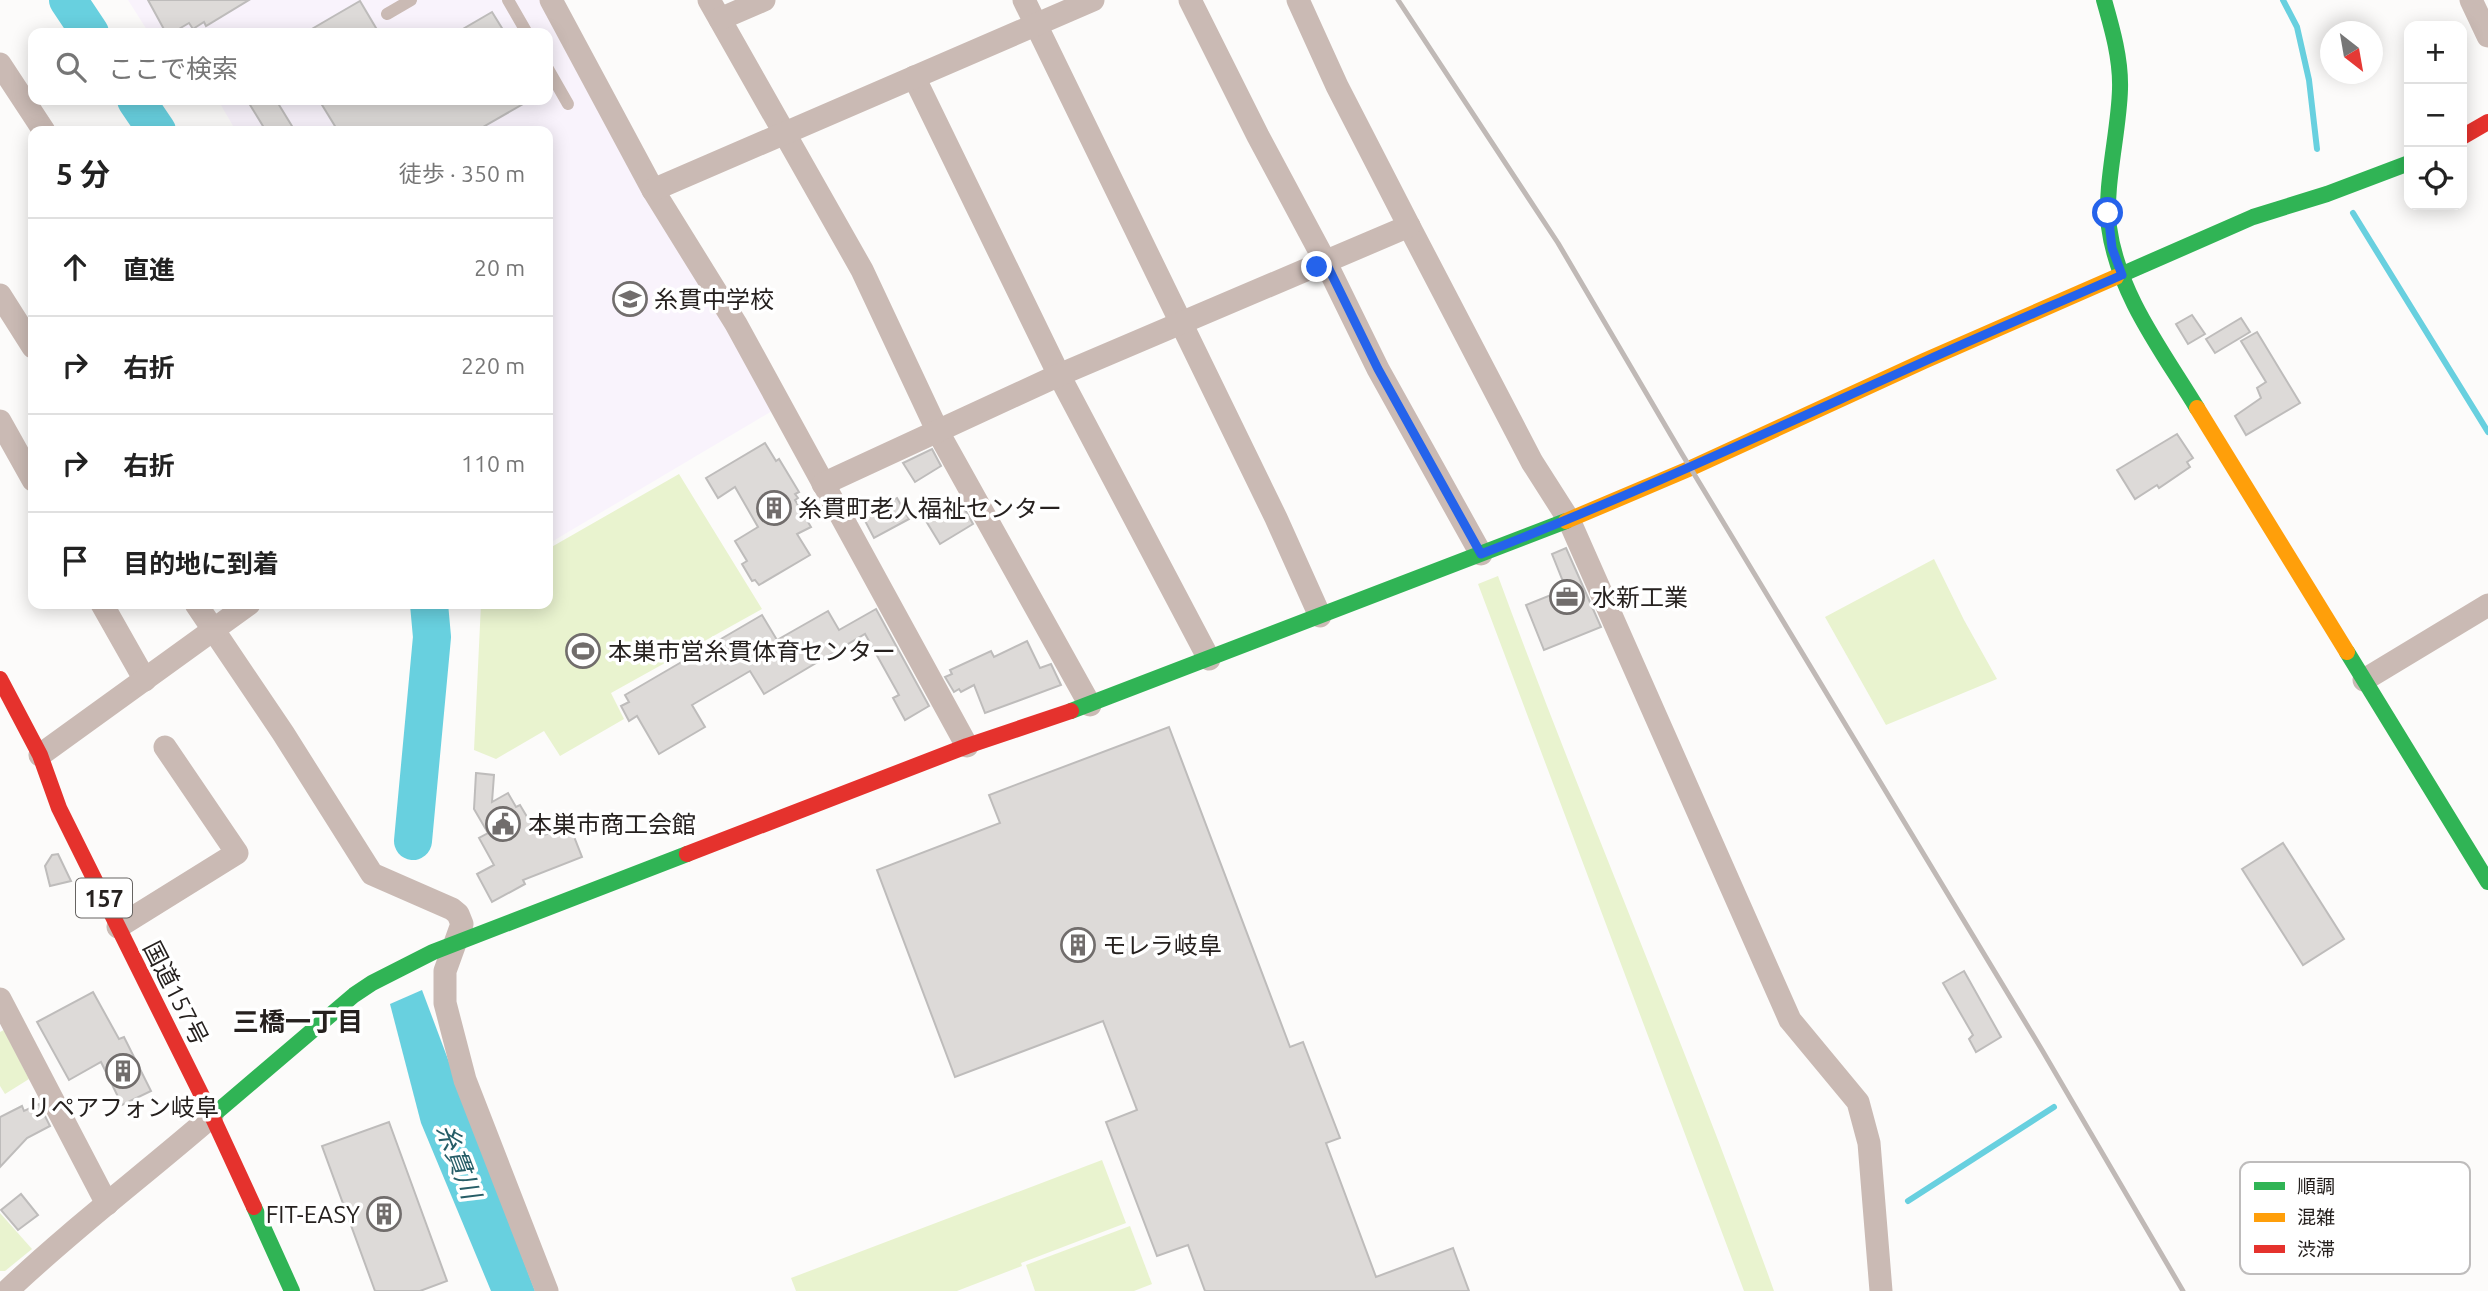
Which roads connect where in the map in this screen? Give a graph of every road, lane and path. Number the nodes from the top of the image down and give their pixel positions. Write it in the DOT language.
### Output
graph roads {
  1 [pos="411,0"];
  2 [pos="508,0"];
  3 [pos="551,0"];
  4 [pos="764,0"];
  5 [pos="1024,0"];
  6 [pos="1093,0"];
  7 [pos="1190,0"];
  8 [pos="1298,0"];
  9 [pos="2104,0"];
  10 [pos="2471,0"];
  11 [pos="715,10"];
  12 [pos="387,14"];
  13 [pos="1036,26"];
  14 [pos="524,28"];
  15 [pos="2488,36"];
  16 [pos="0,64"];
  17 [pos="914,77"];
  18 [pos="553,78"];
  19 [pos="568,104"];
  20 [pos="2488,122"];
  21 [pos="41,126"];
  22 [pos="782,133"];
  23 [pos="2467,134"];
  24 [pos="2404,165"];
  25 [pos="653,190"];
  26 [pos="1409,226"];
  27 [pos="1326,263"];
  28 [pos="2122,275"];
  29 [pos="0,295"];
  30 [pos="1181,325"];
  31 [pos="28,339"];
  32 [pos="1059,375"];
  33 [pos="0,421"];
  34 [pos="938,432"];
  35 [pos="28,471"];
  36 [pos="823,484"];
  37 [pos="1569,520"];
  38 [pos="1481,554"];
  39 [pos="2488,605"];
  40 [pos="105,609"];
  41 [pos="199,609"];
  42 [pos="242,609"];
  43 [pos="1320,617"];
  44 [pos="212,629"];
  45 [pos="1209,659"];
  46 [pos="0,679"];
  47 [pos="145,680"];
  48 [pos="2364,680"];
  49 [pos="1090,705"];
  50 [pos="967,746"];
  51 [pos="165,747"];
  52 [pos="40,755"];
  53 [pos="2488,882"];
  54 [pos="118,927"];
  55 [pos="455,944"];
  56 [pos="0,999"];
  57 [pos="212,1116"];
  58 [pos="107,1204"];
  59 [pos="7,1291"];
  60 [pos="292,1291"];
  61 [pos="547,1291"];
  62 [pos="1881,1291"];
  1 -- 12 [label="lane"];
  2 -- 14 [label="lane"];
  3 -- 25 [label="street"];
  4 -- 11 [label="street"];
  5 -- 13 [label="street"];
  6 -- 13 [label="street"];
  7 -- 27 [label="street"];
  8 -- 26 [label="street"];
  9 -- 28 [label="main road"];
  10 -- 15 [label="street"];
  11 -- 22 [label="street"];
  13 -- 17 [label="street"];
  13 -- 30 [label="street"];
  16 -- 21 [label="street"];
  17 -- 22 [label="street"];
  17 -- 32 [label="street"];
  18 -- 19 [label="lane"];
  20 -- 23 [label="main road"];
  22 -- 25 [label="street"];
  22 -- 34 [label="street"];
  24 -- 28 [label="main road"];
  25 -- 36 [label="street"];
  26 -- 27 [label="street"];
  26 -- 37 [label="street"];
  27 -- 30 [label="street"];
  27 -- 38 [label="street"];
  28 -- 37 [label="main road"];
  28 -- 48 [label="main road"];
  29 -- 31 [label="street"];
  30 -- 32 [label="street"];
  30 -- 43 [label="street"];
  32 -- 34 [label="street"];
  32 -- 45 [label="street"];
  33 -- 35 [label="street"];
  34 -- 36 [label="street"];
  34 -- 49 [label="street"];
  36 -- 50 [label="street"];
  37 -- 38 [label="main road"];
  37 -- 62 [label="street"];
  38 -- 43 [label="main road"];
  39 -- 48 [label="street"];
  40 -- 47 [label="street"];
  41 -- 44 [label="street"];
  42 -- 44 [label="street"];
  43 -- 45 [label="main road"];
  44 -- 47 [label="street"];
  44 -- 55 [label="street"];
  45 -- 49 [label="main road"];
  46 -- 52 [label="main road, 国道157号 / 157"];
  47 -- 52 [label="street"];
  48 -- 53 [label="main road"];
  49 -- 50 [label="main road"];
  50 -- 55 [label="main road"];
  51 -- 54 [label="street"];
  52 -- 54 [label="main road, 国道157号 / 157"];
  54 -- 57 [label="main road, 国道157号 / 157"];
  55 -- 57 [label="main road"];
  55 -- 61 [label="street"];
  56 -- 58 [label="street"];
  57 -- 58 [label="street"];
  57 -- 60 [label="main road, 国道157号 / 157"];
  58 -- 59 [label="street"];
}
